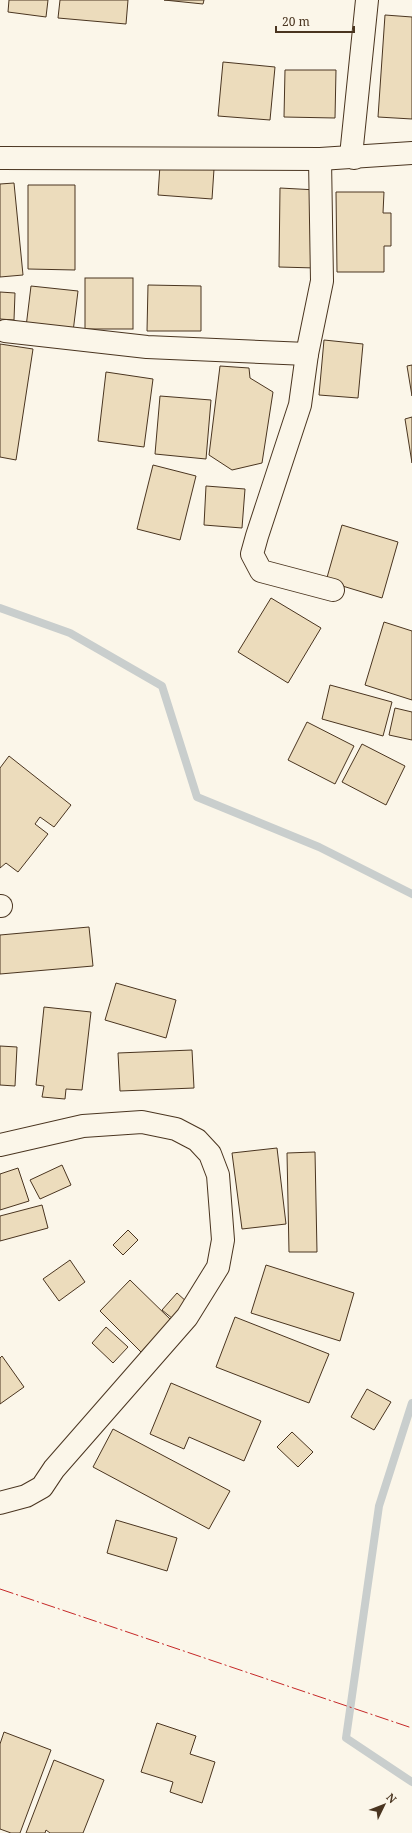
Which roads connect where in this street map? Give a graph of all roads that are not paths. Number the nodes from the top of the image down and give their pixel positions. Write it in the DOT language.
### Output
graph roads {
  1 [pos="367,0"];
  2 [pos="412,153"];
  3 [pos="0,158"];
  4 [pos="354,158"];
  5 [pos="320,160"];
  6 [pos="5,332"];
  7 [pos="307,354"];
  8 [pos="333,590"];
  9 [pos="0,1145"];
  10 [pos="0,1502"];
  1 -- 4 [label="street"];
  2 -- 4 [label="street"];
  3 -- 5 [label="street"];
  4 -- 5 [label="street"];
  5 -- 7 [label="street"];
  6 -- 7 [label="street"];
  7 -- 8 [label="street"];
  9 -- 10 [label="street"];
}
